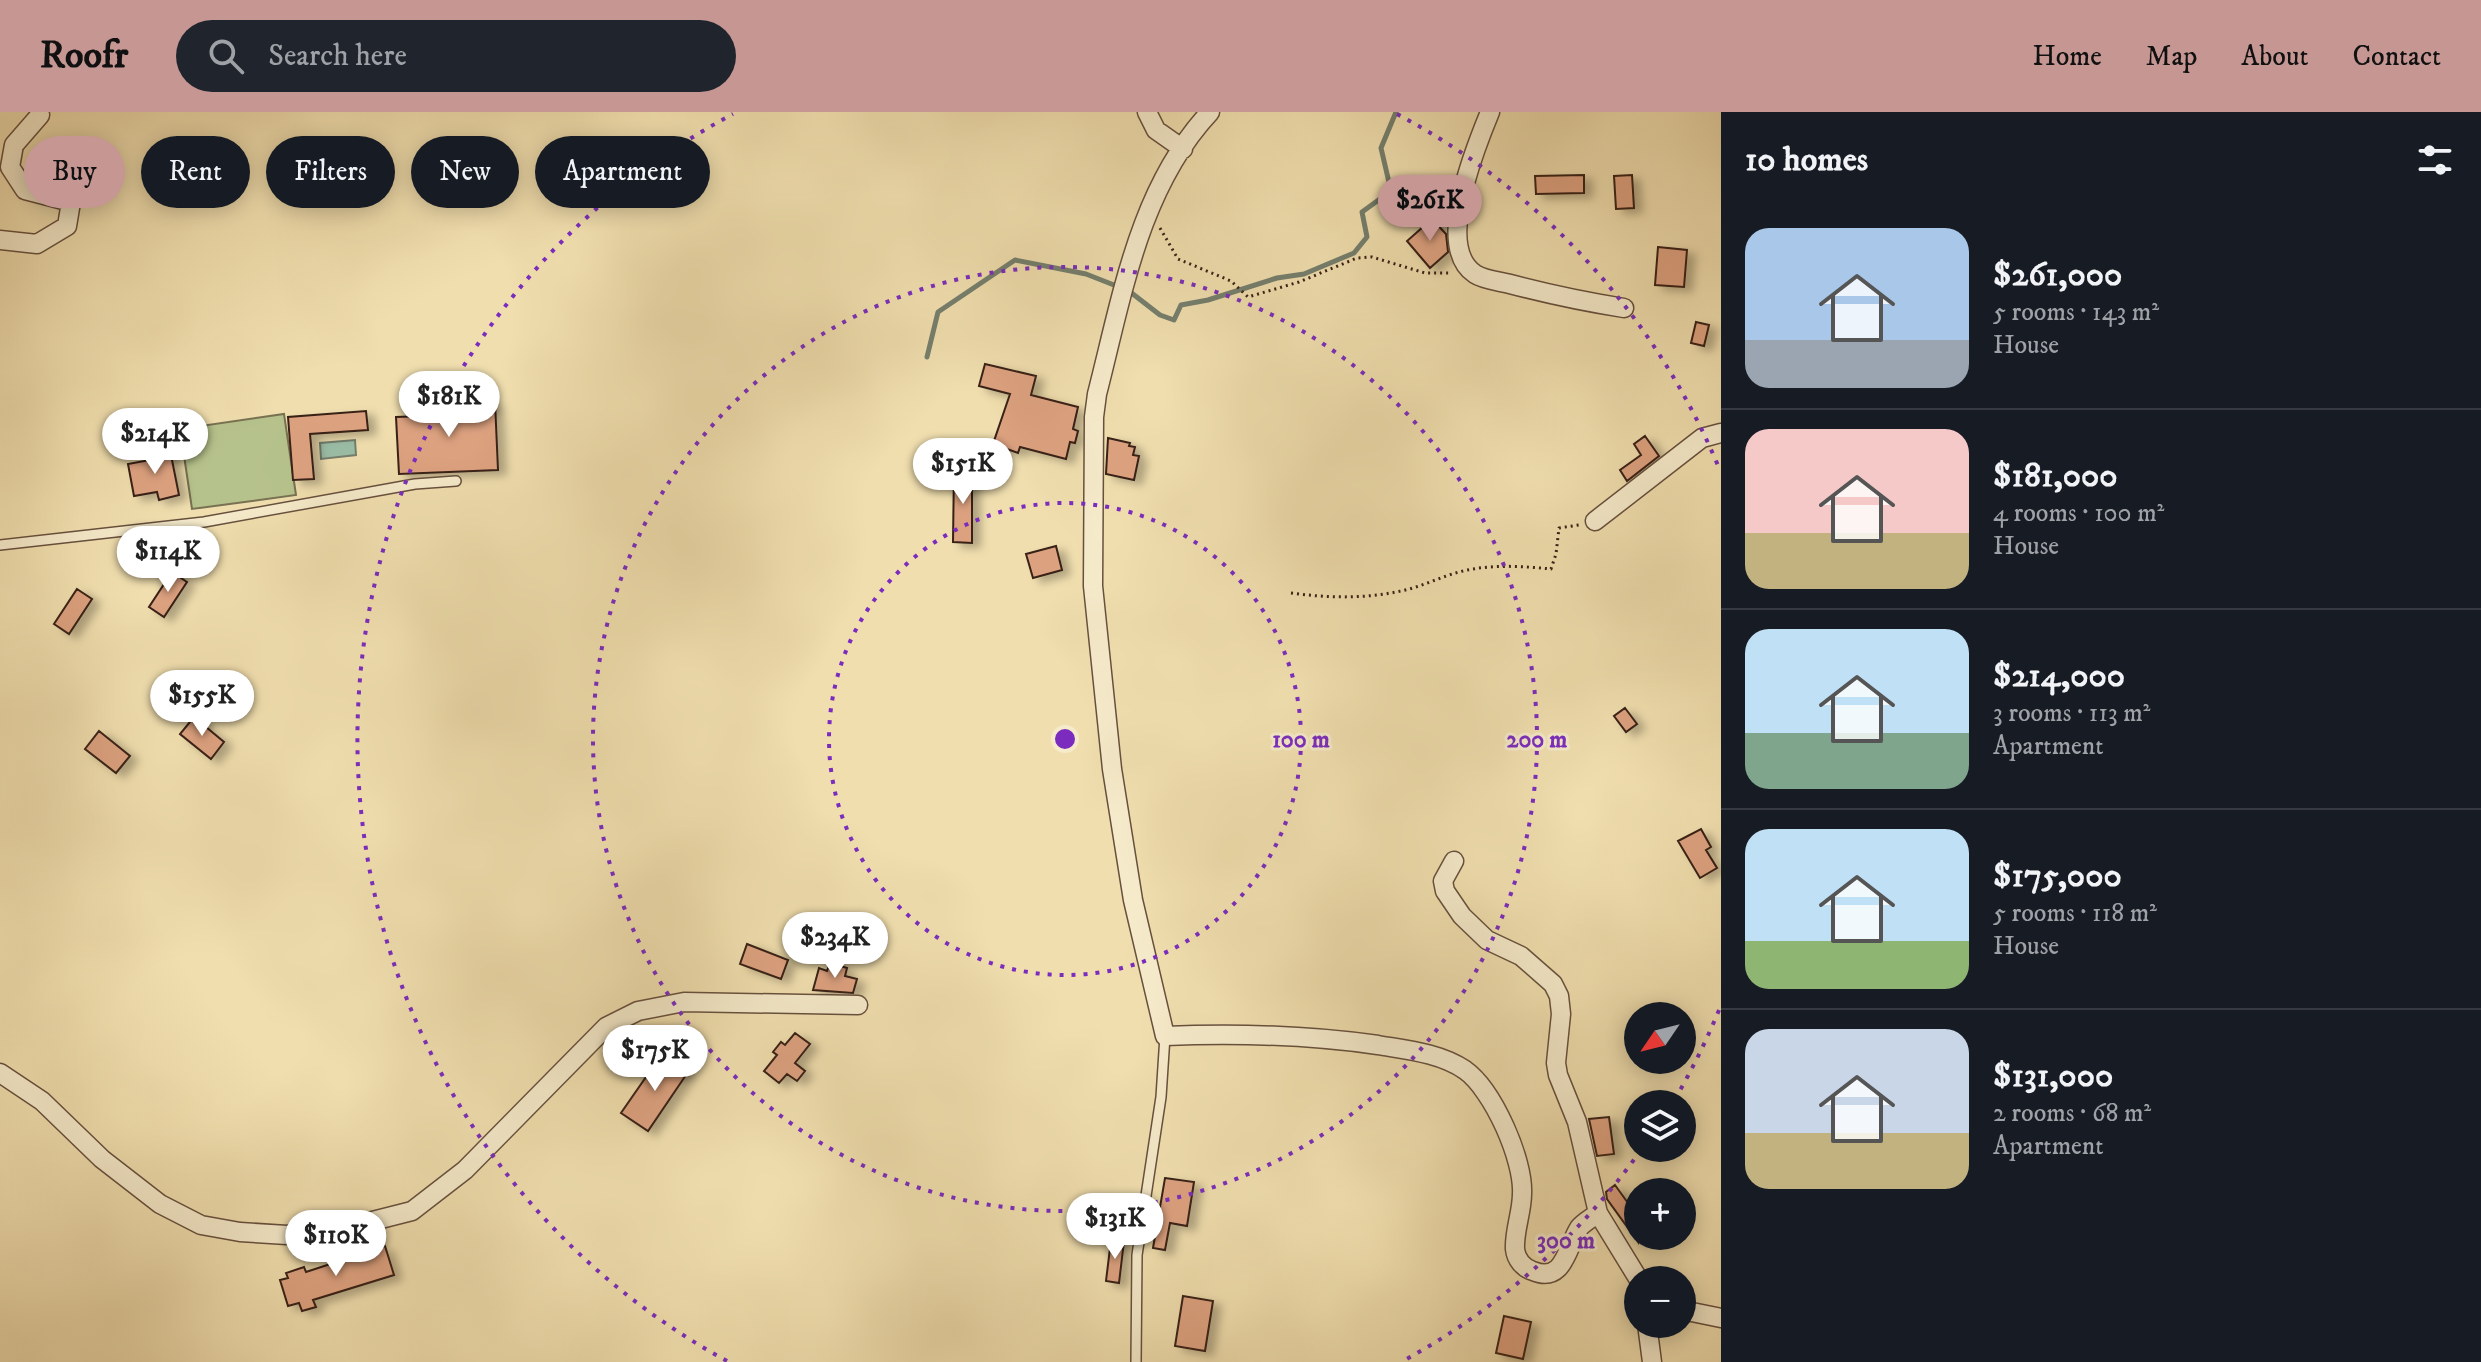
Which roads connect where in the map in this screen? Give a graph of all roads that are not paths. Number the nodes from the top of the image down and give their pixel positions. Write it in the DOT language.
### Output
graph roads {
  1 [pos="1147,112"];
  2 [pos="1210,112"];
  3 [pos="1490,112"];
  4 [pos="40,115"];
  5 [pos="1183,149"];
  6 [pos="0,240"];
  7 [pos="1624,308"];
  8 [pos="1721,433"];
  9 [pos="456,481"];
  10 [pos="1595,521"];
  11 [pos="0,545"];
  12 [pos="1454,861"];
  13 [pos="858,1005"];
  14 [pos="1165,1036"];
  15 [pos="0,1073"];
  16 [pos="1598,1213"];
  17 [pos="1630,1266"];
  18 [pos="1696,1313"];
  19 [pos="1721,1318"];
  20 [pos="1649,1338"];
  21 [pos="1136,1362"];
  22 [pos="1652,1362"];
  1 -- 5 [label="street"];
  2 -- 5 [label="street"];
  3 -- 7 [label="street"];
  4 -- 6 [label="street"];
  5 -- 14 [label="street"];
  8 -- 10 [label="street"];
  9 -- 11 [label="lane"];
  12 -- 16 [label="street"];
  13 -- 15 [label="street"];
  14 -- 16 [label="street"];
  14 -- 21 [label="lane"];
  16 -- 17 [label="street"];
  18 -- 19 [label="street"];
  20 -- 22 [label="street"];
}
